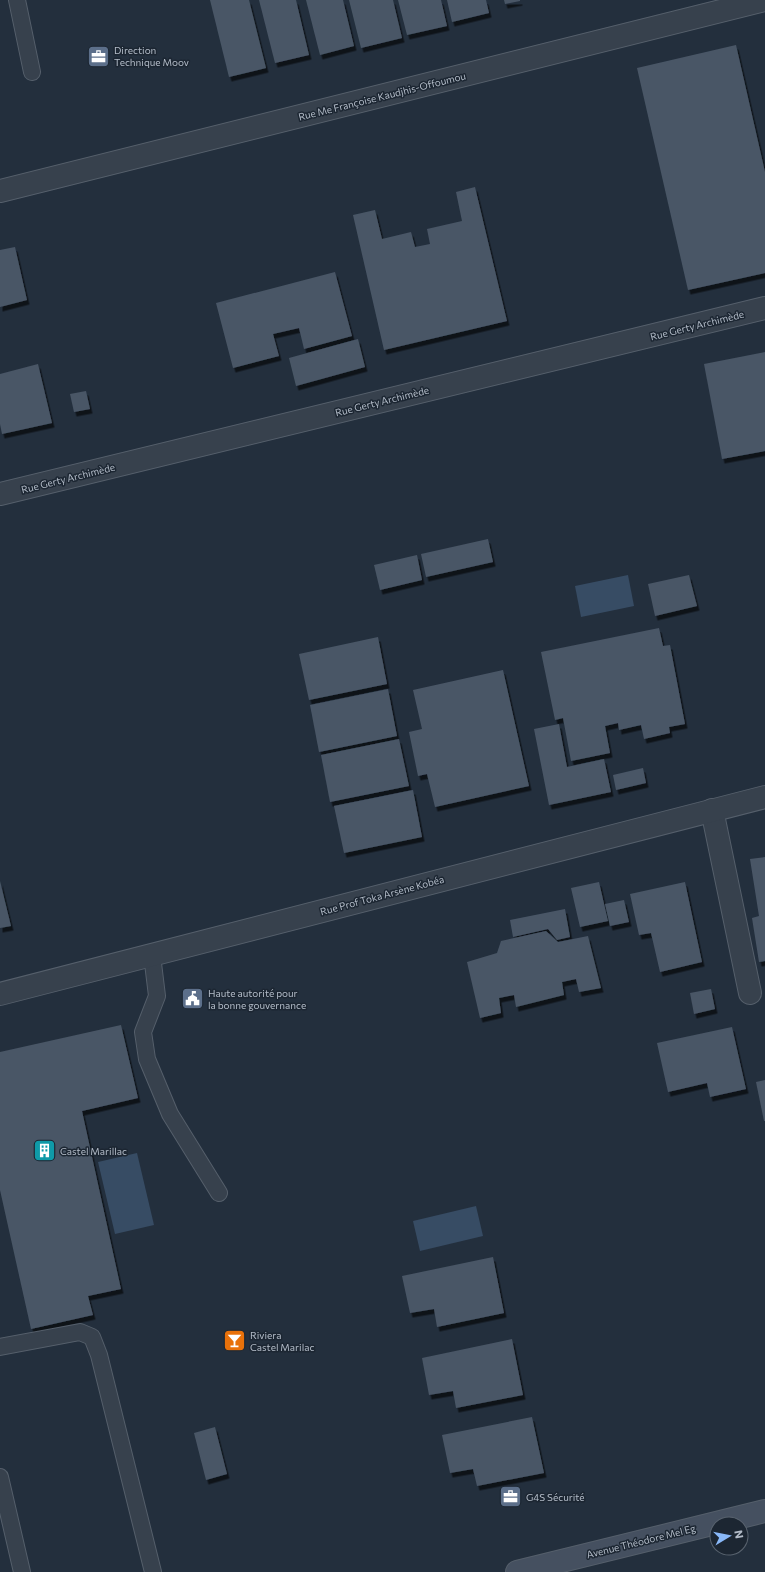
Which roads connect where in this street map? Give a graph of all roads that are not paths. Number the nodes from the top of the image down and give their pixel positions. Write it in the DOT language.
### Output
graph roads {
  1 [pos="17,0"];
  2 [pos="765,0"];
  3 [pos="32,72"];
  4 [pos="0,191"];
  5 [pos="765,308"];
  6 [pos="0,494"];
  7 [pos="765,797"];
  8 [pos="712,810"];
  9 [pos="152,955"];
  10 [pos="750,993"];
  11 [pos="0,994"];
  12 [pos="219,1193"];
  13 [pos="0,1348"];
  14 [pos="0,1477"];
  15 [pos="765,1510"];
  16 [pos="22,1572"];
  17 [pos="153,1572"];
  18 [pos="517,1572"];
  1 -- 3 [label="lane"];
  2 -- 4 [label="street, Rue Me Françoise Kaudjhis-Offoumou"];
  5 -- 6 [label="street, Rue Gerty Archimède"];
  7 -- 8 [label="street, Rue Prof Toka Arsène Kobéa"];
  8 -- 9 [label="street, Rue Prof Toka Arsène Kobéa"];
  8 -- 10 [label="street"];
  9 -- 11 [label="street, Rue Prof Toka Arsène Kobéa"];
  9 -- 12 [label="lane"];
  13 -- 17 [label="lane"];
  14 -- 16 [label="lane"];
  15 -- 18 [label="main road, Avenue Théodore Mel Eg"];
}
